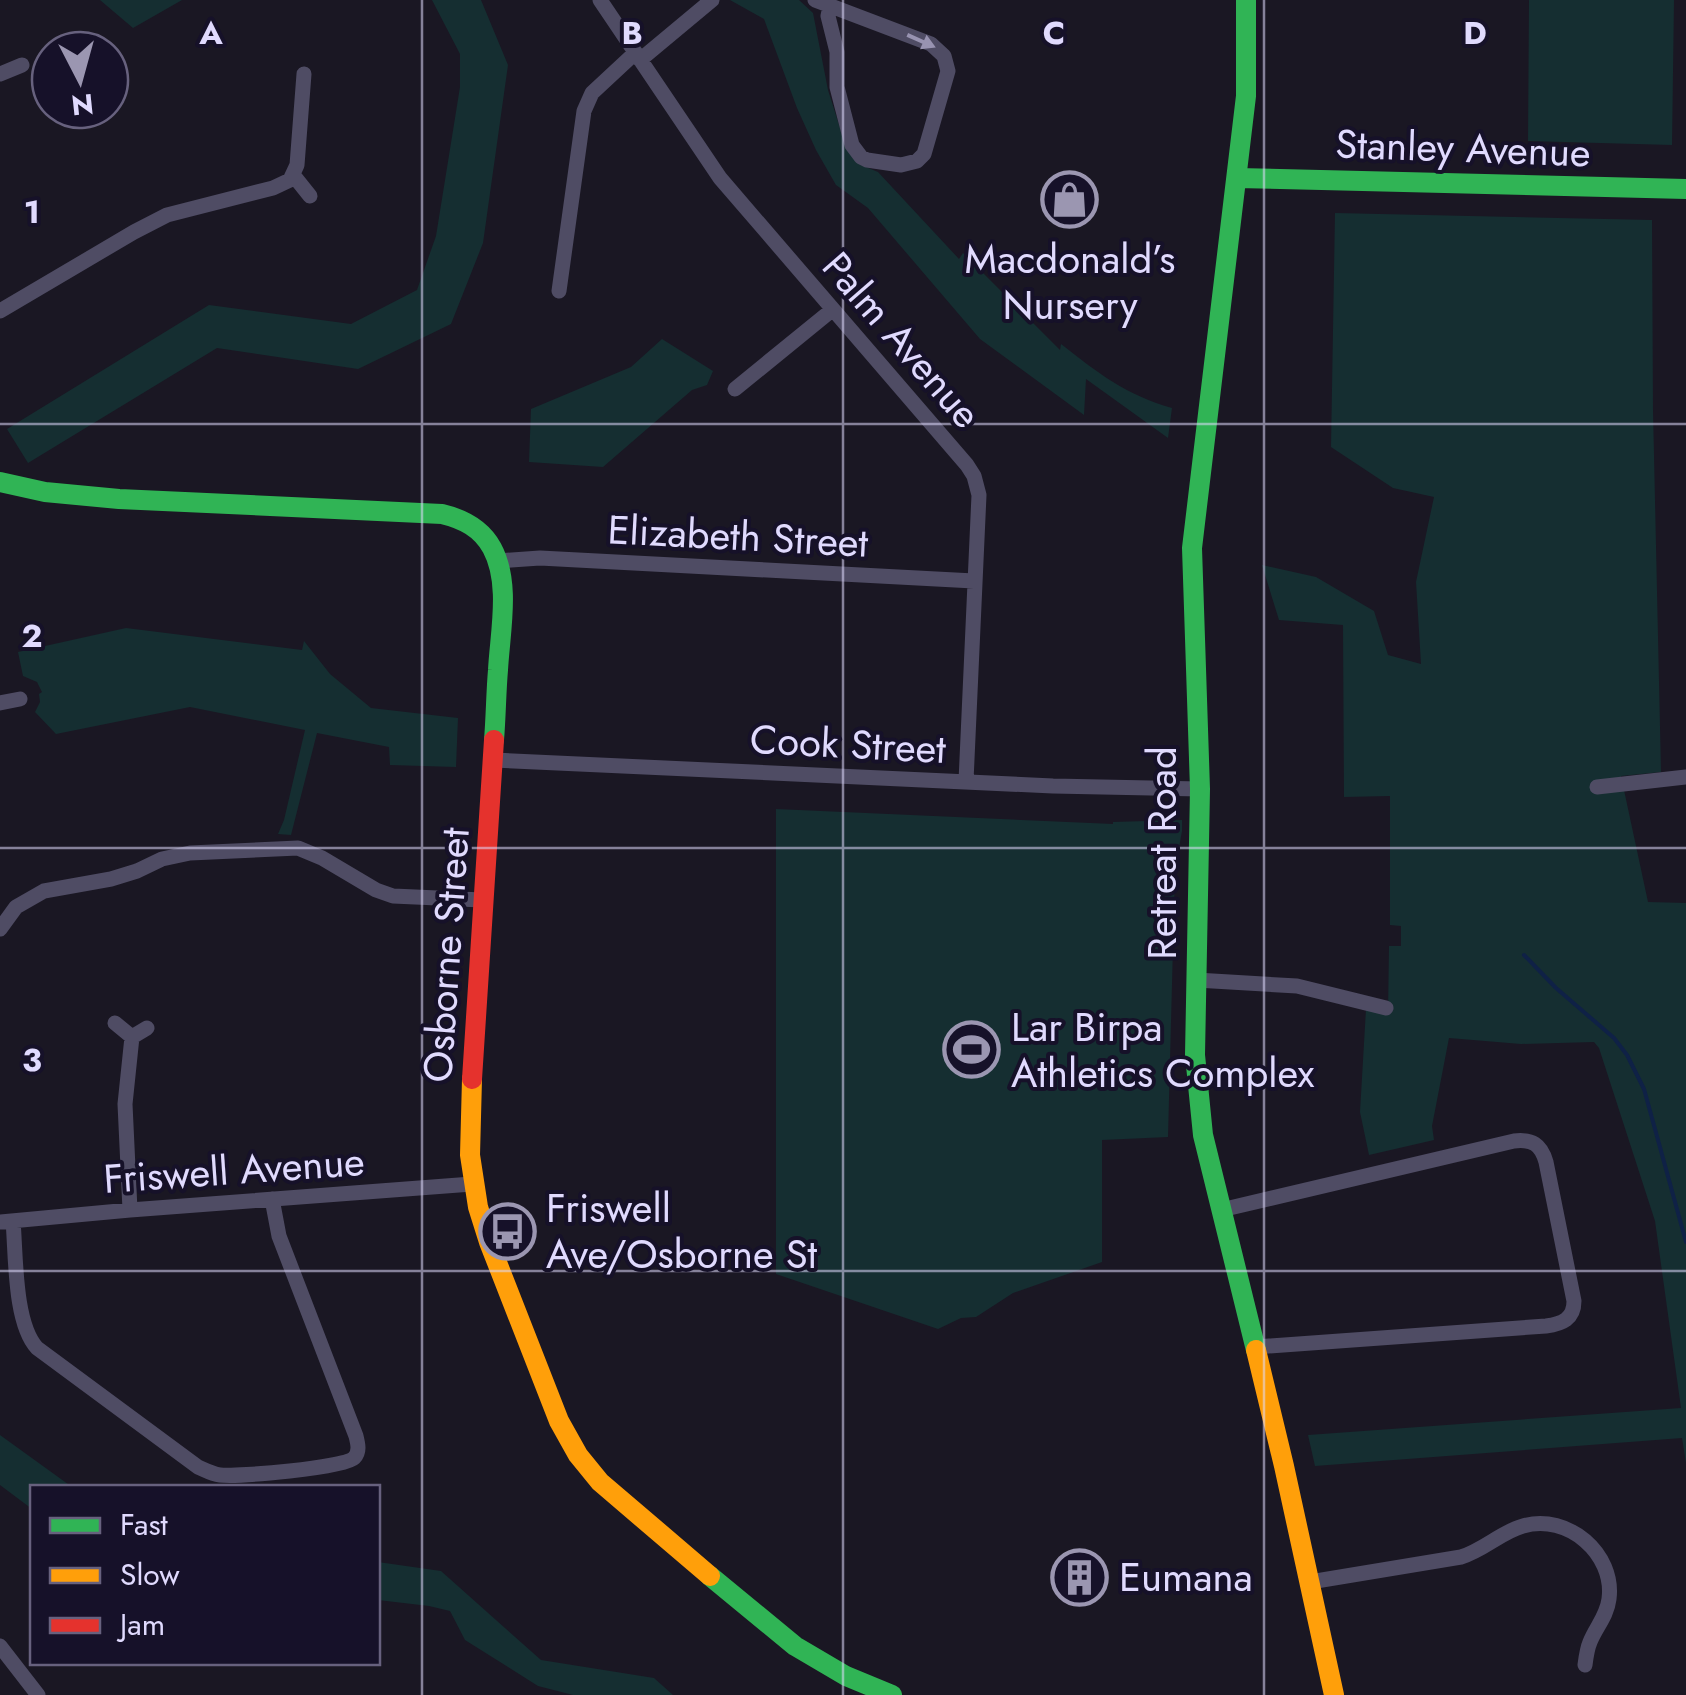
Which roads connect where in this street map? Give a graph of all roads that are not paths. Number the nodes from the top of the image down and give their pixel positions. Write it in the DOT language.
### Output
graph roads {
  1 [pos="600,0"];
  2 [pos="712,0"];
  3 [pos="1246,0"];
  4 [pos="822,4"];
  5 [pos="638,57"];
  6 [pos="22,64"];
  7 [pos="0,74"];
  8 [pos="304,74"];
  9 [pos="294,176"];
  10 [pos="1237,178"];
  11 [pos="1686,189"];
  12 [pos="310,196"];
  13 [pos="560,291"];
  14 [pos="832,310"];
  15 [pos="0,311"];
  16 [pos="735,389"];
  17 [pos="0,482"];
  18 [pos="498,561"];
  19 [pos="974,581"];
  20 [pos="20,699"];
  21 [pos="0,703"];
  22 [pos="494,760"];
  23 [pos="1686,778"];
  24 [pos="966,782"];
  25 [pos="1597,786"];
  26 [pos="1200,789"];
  27 [pos="482,900"];
  28 [pos="0,929"];
  29 [pos="1196,980"];
  30 [pos="1386,1008"];
  31 [pos="115,1023"];
  32 [pos="148,1028"];
  33 [pos="132,1037"];
  34 [pos="472,1184"];
  35 [pos="272,1199"];
  36 [pos="130,1210"];
  37 [pos="1221,1210"];
  38 [pos="6,1221"];
  39 [pos="1254,1347"];
  40 [pos="1310,1582"];
  41 [pos="0,1646"];
  42 [pos="1585,1664"];
  43 [pos="38,1695"];
  44 [pos="892,1695"];
  45 [pos="1334,1695"];
  1 -- 5 [label="street, Palm Avenue"];
  2 -- 5 [label="street"];
  3 -- 10 [label="street, Retreat Road"];
  4 -- 4 [label="street, one-way"];
  5 -- 13 [label="street"];
  5 -- 14 [label="street, Palm Avenue"];
  6 -- 7 [label="street"];
  8 -- 9 [label="street"];
  9 -- 12 [label="street"];
  9 -- 15 [label="street"];
  10 -- 11 [label="street, Stanley Avenue"];
  10 -- 26 [label="street, Retreat Road"];
  14 -- 16 [label="street"];
  14 -- 19 [label="street, Palm Avenue"];
  17 -- 18 [label="street"];
  18 -- 19 [label="street, Elizabeth Street"];
  18 -- 22 [label="street, Osborne Street"];
  19 -- 24 [label="street, Palm Avenue"];
  20 -- 21 [label="street"];
  22 -- 24 [label="street, Cook Street"];
  22 -- 27 [label="street, Osborne Street"];
  23 -- 25 [label="street"];
  24 -- 26 [label="street, Cook Street"];
  26 -- 29 [label="street, Retreat Road"];
  27 -- 28 [label="street"];
  27 -- 34 [label="street, Osborne Street"];
  29 -- 30 [label="street"];
  29 -- 37 [label="street, Retreat Road"];
  31 -- 33 [label="street"];
  32 -- 33 [label="street"];
  33 -- 36 [label="street"];
  34 -- 35 [label="street, Friswell Avenue"];
  34 -- 44 [label="street, Osborne Street"];
  35 -- 36 [label="street, Friswell Avenue"];
  35 -- 38 [label="street"];
  36 -- 38 [label="street, Friswell Avenue"];
  37 -- 39 [label="street, Retreat Road"];
  37 -- 39 [label="street"];
  39 -- 40 [label="street, Retreat Road"];
  40 -- 42 [label="street"];
  40 -- 45 [label="street, Retreat Road"];
  41 -- 43 [label="street"];
}
